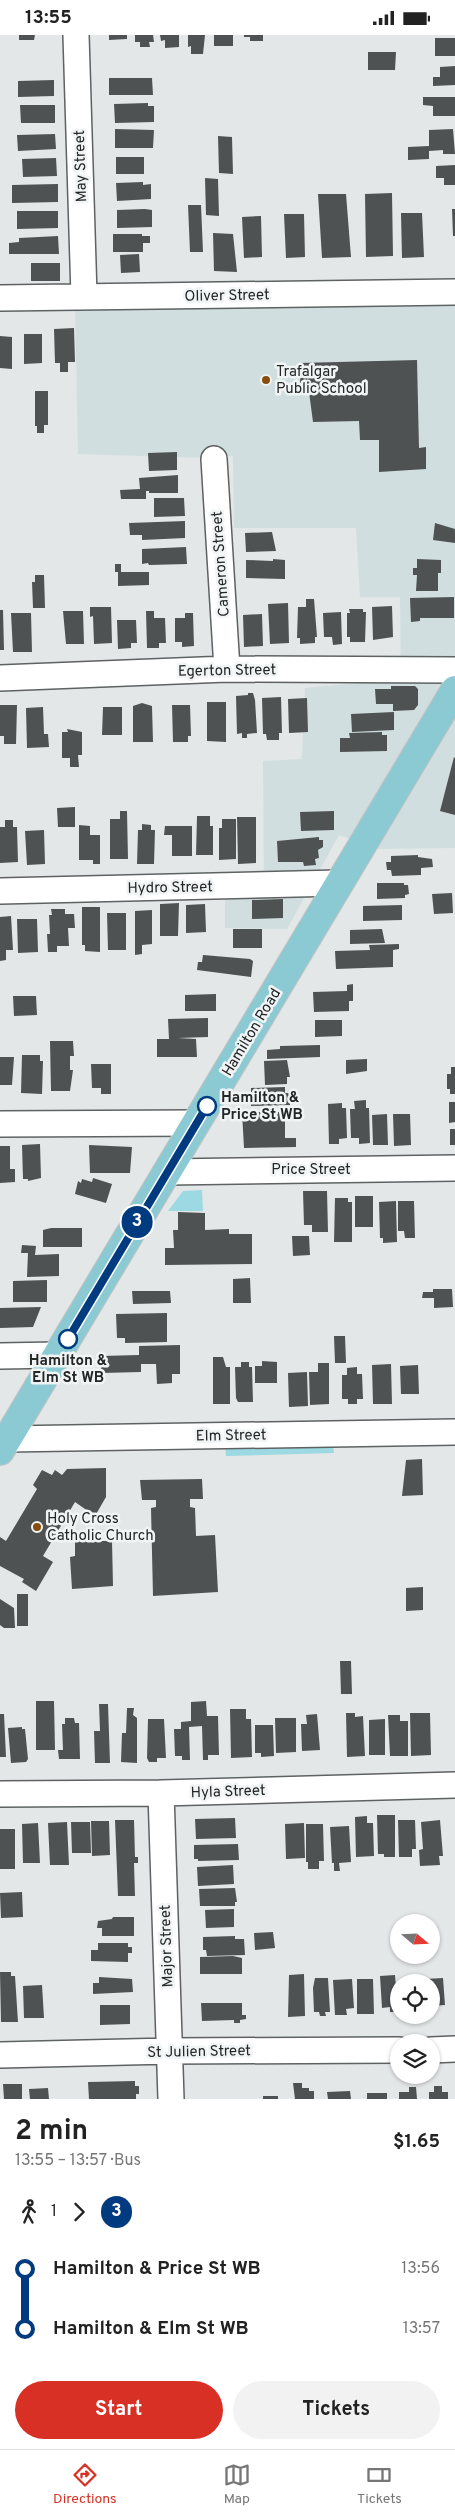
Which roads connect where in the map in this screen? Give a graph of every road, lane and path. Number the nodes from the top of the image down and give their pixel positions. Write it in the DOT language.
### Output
graph roads {
  1 [pos="76,35"];
  2 [pos="455,292"];
  3 [pos="84,297"];
  4 [pos="0,298"];
  5 [pos="214,459"];
  6 [pos="227,669"];
  7 [pos="455,670"];
  8 [pos="0,678"];
  9 [pos="455,689"];
  10 [pos="339,883"];
  11 [pos="0,891"];
  12 [pos="196,1123"];
  13 [pos="0,1124"];
  14 [pos="455,1168"];
  15 [pos="167,1172"];
  16 [pos="58,1355"];
  17 [pos="0,1356"];
  18 [pos="455,1432"];
  19 [pos="3,1445"];
  20 [pos="455,1785"];
  21 [pos="161,1793"];
  22 [pos="0,1794"];
  23 [pos="440,2049"];
  24 [pos="455,2049"];
  25 [pos="390,2050"];
  26 [pos="169,2051"];
  27 [pos="0,2055"];
  28 [pos="171,2099"];
  1 -- 3 [label="street, May Street"];
  2 -- 3 [label="street, Oliver Street"];
  3 -- 4 [label="street, Oliver Street"];
  5 -- 6 [label="street, Cameron Street"];
  6 -- 7 [label="street, Egerton Street"];
  6 -- 8 [label="street, Egerton Street"];
  9 -- 10 [label="main road, Hamilton Road"];
  10 -- 11 [label="street, Hydro Street"];
  10 -- 12 [label="main road, Hamilton Road"];
  12 -- 13 [label="street"];
  12 -- 15 [label="main road, Hamilton Road"];
  14 -- 15 [label="street, Price Street"];
  15 -- 16 [label="main road, Hamilton Road"];
  16 -- 17 [label="street"];
  16 -- 19 [label="main road, Hamilton Road"];
  18 -- 19 [label="street, Elm Street"];
  20 -- 21 [label="street, Hyla Street"];
  21 -- 22 [label="street, Hyla Street"];
  21 -- 26 [label="street, Major Street"];
  23 -- 24 [label="street"];
  25 -- 26 [label="street, St Julien Street"];
  26 -- 27 [label="street, St Julien Street"];
  26 -- 28 [label="street, Major Street"];
}
